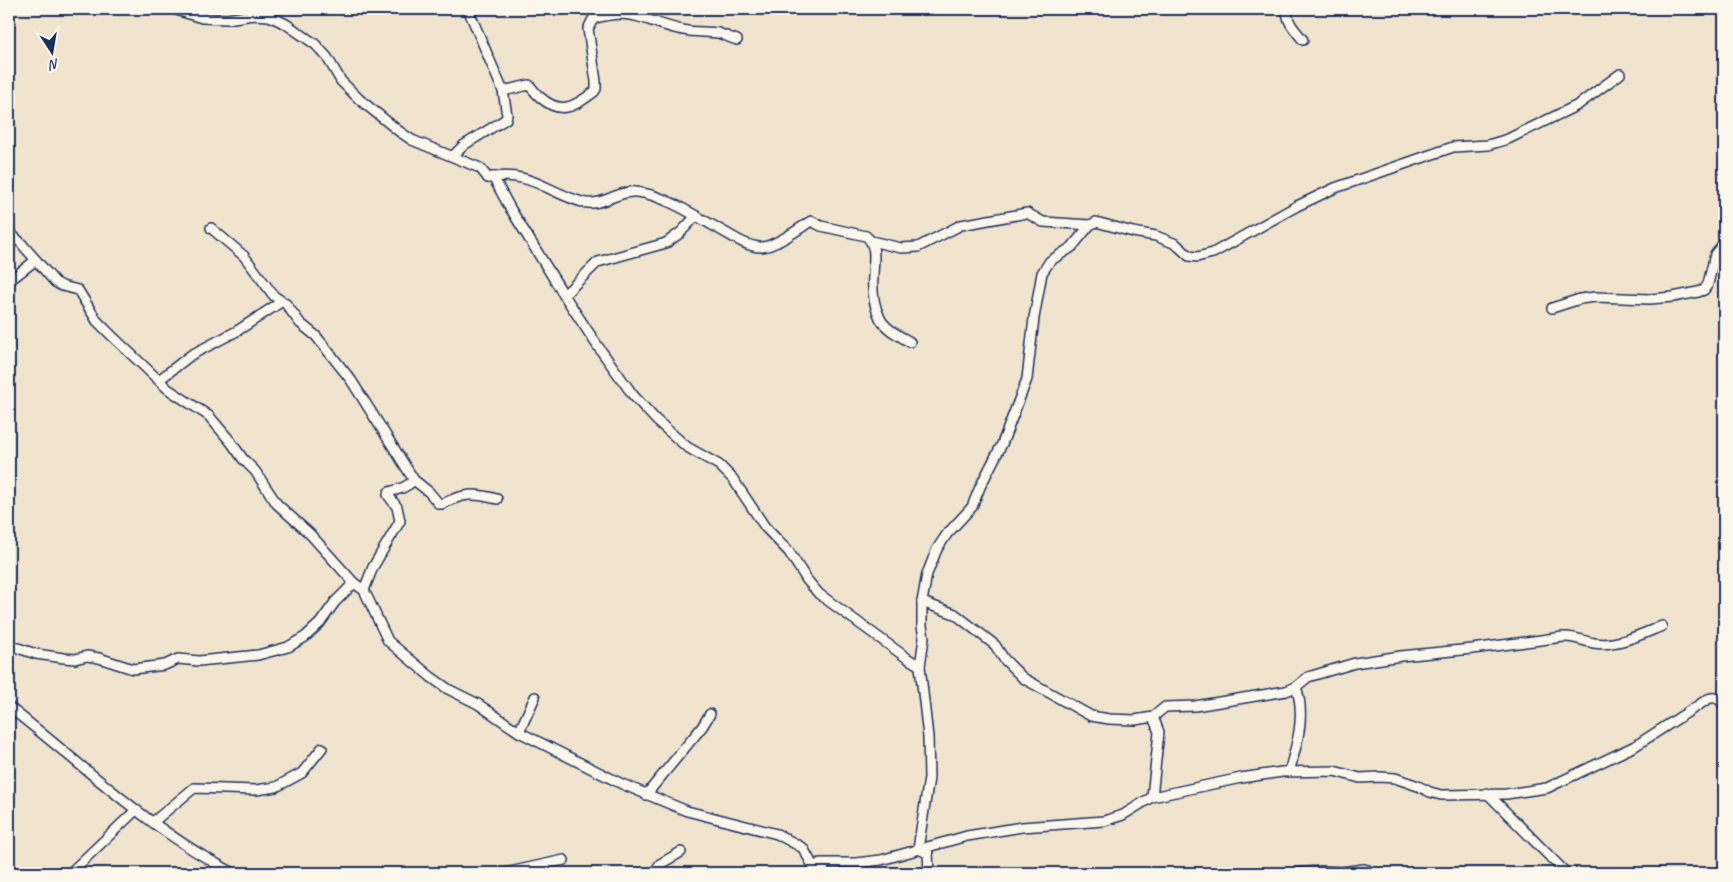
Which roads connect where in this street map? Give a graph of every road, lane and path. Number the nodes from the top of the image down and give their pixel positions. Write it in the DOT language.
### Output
graph roads {
  1 [pos="172,9"];
  2 [pos="468,9"];
  3 [pos="1288,9"];
  4 [pos="736,40"];
  5 [pos="1303,40"];
  6 [pos="1620,74"];
  7 [pos="503,91"];
  8 [pos="453,156"];
  9 [pos="488,178"];
  10 [pos="696,216"];
  11 [pos="1090,225"];
  12 [pos="211,228"];
  13 [pos="9,232"];
  14 [pos="871,241"];
  15 [pos="1724,243"];
  16 [pos="36,260"];
  17 [pos="9,281"];
  18 [pos="564,295"];
  19 [pos="281,302"];
  20 [pos="1552,308"];
  21 [pos="910,342"];
  22 [pos="159,380"];
  23 [pos="414,480"];
  24 [pos="497,499"];
  25 [pos="354,582"];
  26 [pos="364,590"];
  27 [pos="922,602"];
  28 [pos="1662,626"];
  29 [pos="9,645"];
  30 [pos="920,666"];
  31 [pos="1296,686"];
  32 [pos="535,697"];
  33 [pos="1724,704"];
  34 [pos="9,707"];
  35 [pos="710,714"];
  36 [pos="1153,717"];
  37 [pos="519,732"];
  38 [pos="322,748"];
  39 [pos="1289,772"];
  40 [pos="1487,793"];
  41 [pos="646,794"];
  42 [pos="1152,797"];
  43 [pos="136,810"];
  44 [pos="153,822"];
  45 [pos="918,848"];
  46 [pos="681,852"];
  47 [pos="564,860"];
  48 [pos="815,868"];
  49 [pos="70,873"];
  50 [pos="234,873"];
  51 [pos="505,873"];
  52 [pos="654,873"];
  53 [pos="826,873"];
  54 [pos="929,873"];
  55 [pos="1292,873"];
  56 [pos="1371,873"];
  57 [pos="1566,873"];
  1 -- 8 [label="street"];
  2 -- 7 [label="street"];
  3 -- 5 [label="street"];
  4 -- 7 [label="street"];
  6 -- 11 [label="street"];
  7 -- 8 [label="street"];
  8 -- 9 [label="street"];
  9 -- 10 [label="street"];
  9 -- 18 [label="street"];
  10 -- 14 [label="street"];
  10 -- 18 [label="street"];
  11 -- 14 [label="street"];
  11 -- 27 [label="street"];
  12 -- 19 [label="street"];
  13 -- 16 [label="street"];
  14 -- 21 [label="street"];
  15 -- 20 [label="street"];
  16 -- 17 [label="street"];
  16 -- 22 [label="street"];
  18 -- 30 [label="street"];
  19 -- 22 [label="street"];
  19 -- 23 [label="street"];
  22 -- 25 [label="street"];
  23 -- 24 [label="street"];
  23 -- 26 [label="street"];
  25 -- 26 [label="street"];
  25 -- 29 [label="street"];
  26 -- 37 [label="street"];
  27 -- 30 [label="street"];
  27 -- 36 [label="street"];
  28 -- 31 [label="street"];
  30 -- 45 [label="street"];
  31 -- 36 [label="street"];
  31 -- 39 [label="street"];
  32 -- 37 [label="street"];
  33 -- 40 [label="street"];
  34 -- 43 [label="street"];
  35 -- 41 [label="street"];
  36 -- 42 [label="street"];
  37 -- 41 [label="street"];
  38 -- 44 [label="street"];
  39 -- 40 [label="street"];
  39 -- 42 [label="street"];
  40 -- 57 [label="street"];
  41 -- 48 [label="street"];
  42 -- 45 [label="street"];
  43 -- 44 [label="street"];
  43 -- 49 [label="street"];
  44 -- 50 [label="street"];
  45 -- 48 [label="street"];
  45 -- 54 [label="street"];
  46 -- 52 [label="street"];
  47 -- 51 [label="street"];
  48 -- 53 [label="street"];
  55 -- 56 [label="street"];
}
